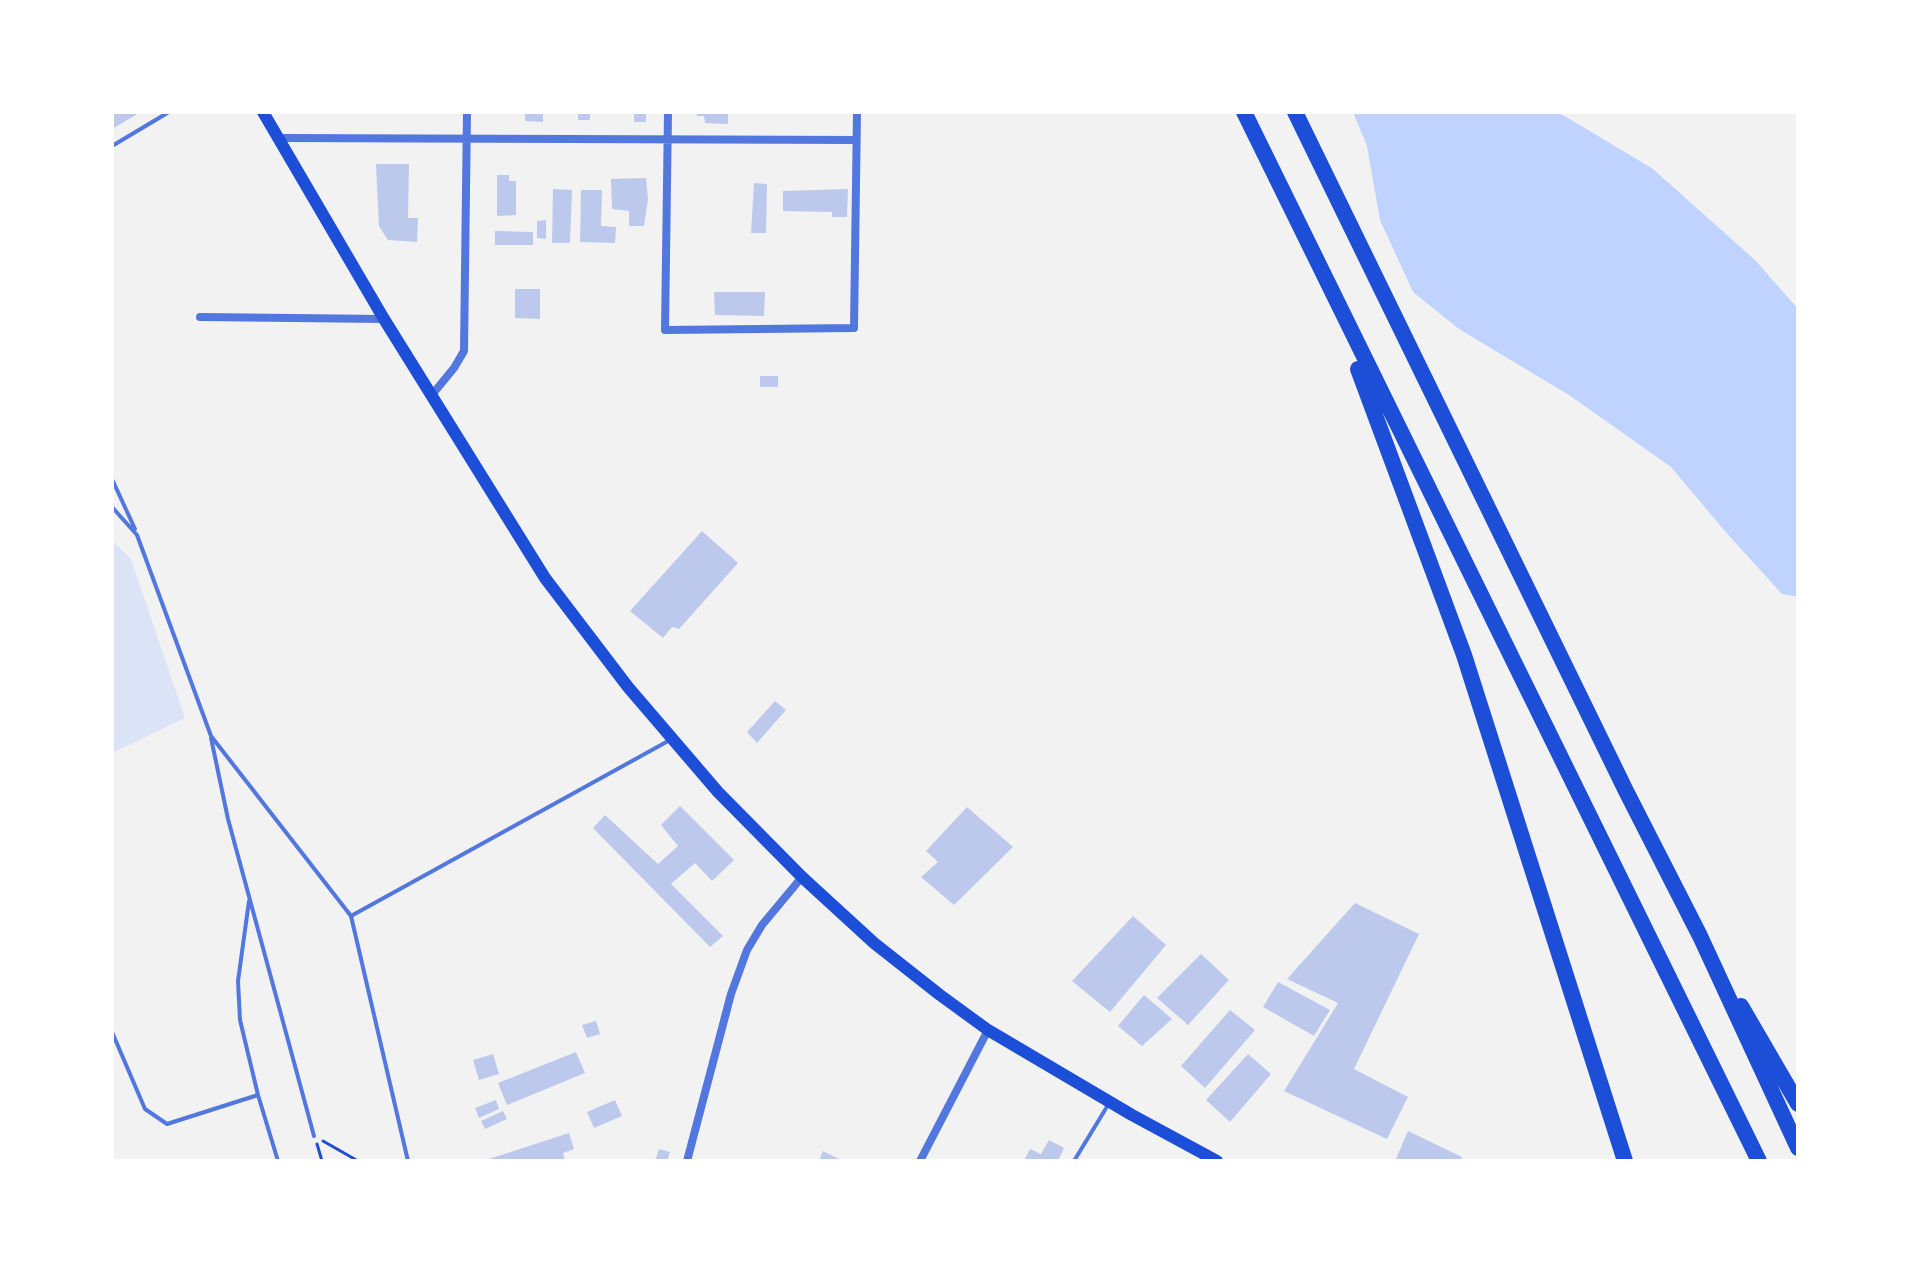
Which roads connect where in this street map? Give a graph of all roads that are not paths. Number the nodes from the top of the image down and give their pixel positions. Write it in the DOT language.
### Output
graph roads {
  1 [pos="169,112"];
  2 [pos="263,112"];
  3 [pos="467,112"];
  4 [pos="668,112"];
  5 [pos="857,112"];
  6 [pos="1244,112"];
  7 [pos="1295,112"];
  8 [pos="279,138"];
  9 [pos="467,140"];
  10 [pos="856,140"];
  11 [pos="667,141"];
  12 [pos="112,146"];
  13 [pos="1331,292"];
  14 [pos="200,317"];
  15 [pos="384,319"];
  16 [pos="431,396"];
  17 [pos="112,479"];
  18 [pos="112,507"];
  19 [pos="137,535"];
  20 [pos="211,736"];
  21 [pos="672,739"];
  22 [pos="802,877"];
  23 [pos="250,899"];
  24 [pos="351,916"];
  25 [pos="1700,936"];
  26 [pos="988,1030"];
  27 [pos="112,1032"];
  28 [pos="258,1095"];
  29 [pos="1110,1102"];
  30 [pos="1798,1104"];
  31 [pos="314,1136"];
  32 [pos="1798,1148"];
  33 [pos="278,1161"];
  34 [pos="408,1161"];
  35 [pos="687,1161"];
  36 [pos="920,1161"];
  37 [pos="1074,1161"];
  38 [pos="1217,1161"];
  39 [pos="1625,1161"];
  40 [pos="1759,1161"];
  1 -- 12 [label="lane"];
  2 -- 8 [label="main road"];
  3 -- 9 [label="street"];
  4 -- 11 [label="street"];
  5 -- 10 [label="street"];
  6 -- 13 [label="highway"];
  7 -- 25 [label="highway"];
  8 -- 9 [label="street"];
  8 -- 15 [label="main road"];
  9 -- 11 [label="street"];
  9 -- 16 [label="street"];
  10 -- 11 [label="street"];
  10 -- 11 [label="street"];
  13 -- 39 [label="highway"];
  13 -- 40 [label="highway"];
  14 -- 15 [label="street"];
  15 -- 16 [label="main road"];
  16 -- 21 [label="main road"];
  17 -- 19 [label="lane"];
  18 -- 19 [label="lane"];
  19 -- 20 [label="lane"];
  20 -- 23 [label="lane"];
  20 -- 24 [label="lane"];
  21 -- 22 [label="main road"];
  21 -- 24 [label="lane"];
  22 -- 26 [label="main road"];
  22 -- 35 [label="street"];
  23 -- 28 [label="lane"];
  23 -- 31 [label="lane"];
  24 -- 34 [label="lane"];
  25 -- 30 [label="highway"];
  25 -- 32 [label="highway"];
  26 -- 29 [label="main road"];
  26 -- 36 [label="street"];
  27 -- 28 [label="lane"];
  28 -- 33 [label="lane"];
  29 -- 37 [label="lane"];
  29 -- 38 [label="main road"];
}
